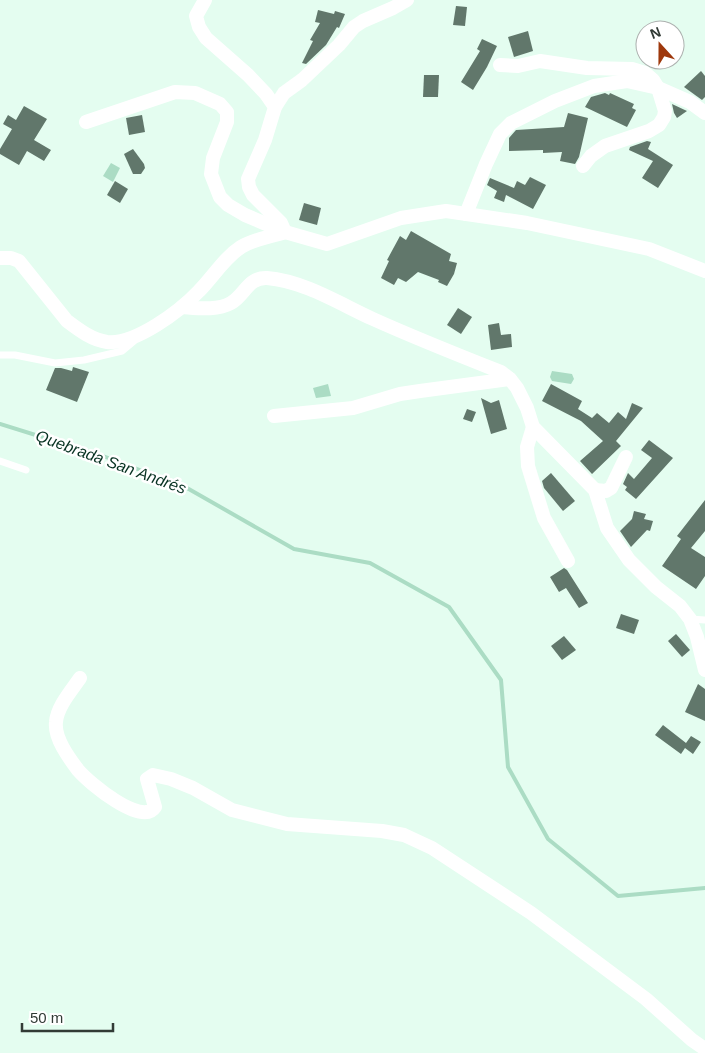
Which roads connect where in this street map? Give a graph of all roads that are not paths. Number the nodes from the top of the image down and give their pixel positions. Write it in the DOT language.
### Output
graph roads {
  1 [pos="205,0"];
  2 [pos="407,0"];
  3 [pos="500,65"];
  4 [pos="658,88"];
  5 [pos="275,107"];
  6 [pos="705,114"];
  7 [pos="86,122"];
  8 [pos="583,166"];
  9 [pos="466,214"];
  10 [pos="284,232"];
  11 [pos="0,258"];
  12 [pos="705,271"];
  13 [pos="182,307"];
  14 [pos="144,332"];
  15 [pos="0,355"];
  16 [pos="510,379"];
  17 [pos="274,416"];
  18 [pos="533,427"];
  19 [pos="626,458"];
  20 [pos="0,461"];
  21 [pos="26,470"];
  22 [pos="594,490"];
  23 [pos="568,560"];
  24 [pos="690,619"];
  25 [pos="705,620"];
  26 [pos="705,670"];
  27 [pos="80,678"];
  28 [pos="705,1049"];
  1 -- 5 [label="street"];
  2 -- 5 [label="street"];
  3 -- 4 [label="street"];
  4 -- 6 [label="street"];
  4 -- 8 [label="street"];
  4 -- 9 [label="street"];
  5 -- 10 [label="street"];
  7 -- 10 [label="street"];
  9 -- 10 [label="street"];
  9 -- 12 [label="street"];
  10 -- 13 [label="street"];
  11 -- 14 [label="street"];
  13 -- 14 [label="street"];
  13 -- 16 [label="street"];
  14 -- 15 [label="lane"];
  16 -- 17 [label="street"];
  16 -- 18 [label="street"];
  18 -- 22 [label="street"];
  18 -- 23 [label="street"];
  19 -- 22 [label="street"];
  20 -- 21 [label="lane"];
  22 -- 24 [label="street"];
  24 -- 25 [label="lane"];
  24 -- 26 [label="street"];
  27 -- 28 [label="street"];
}
